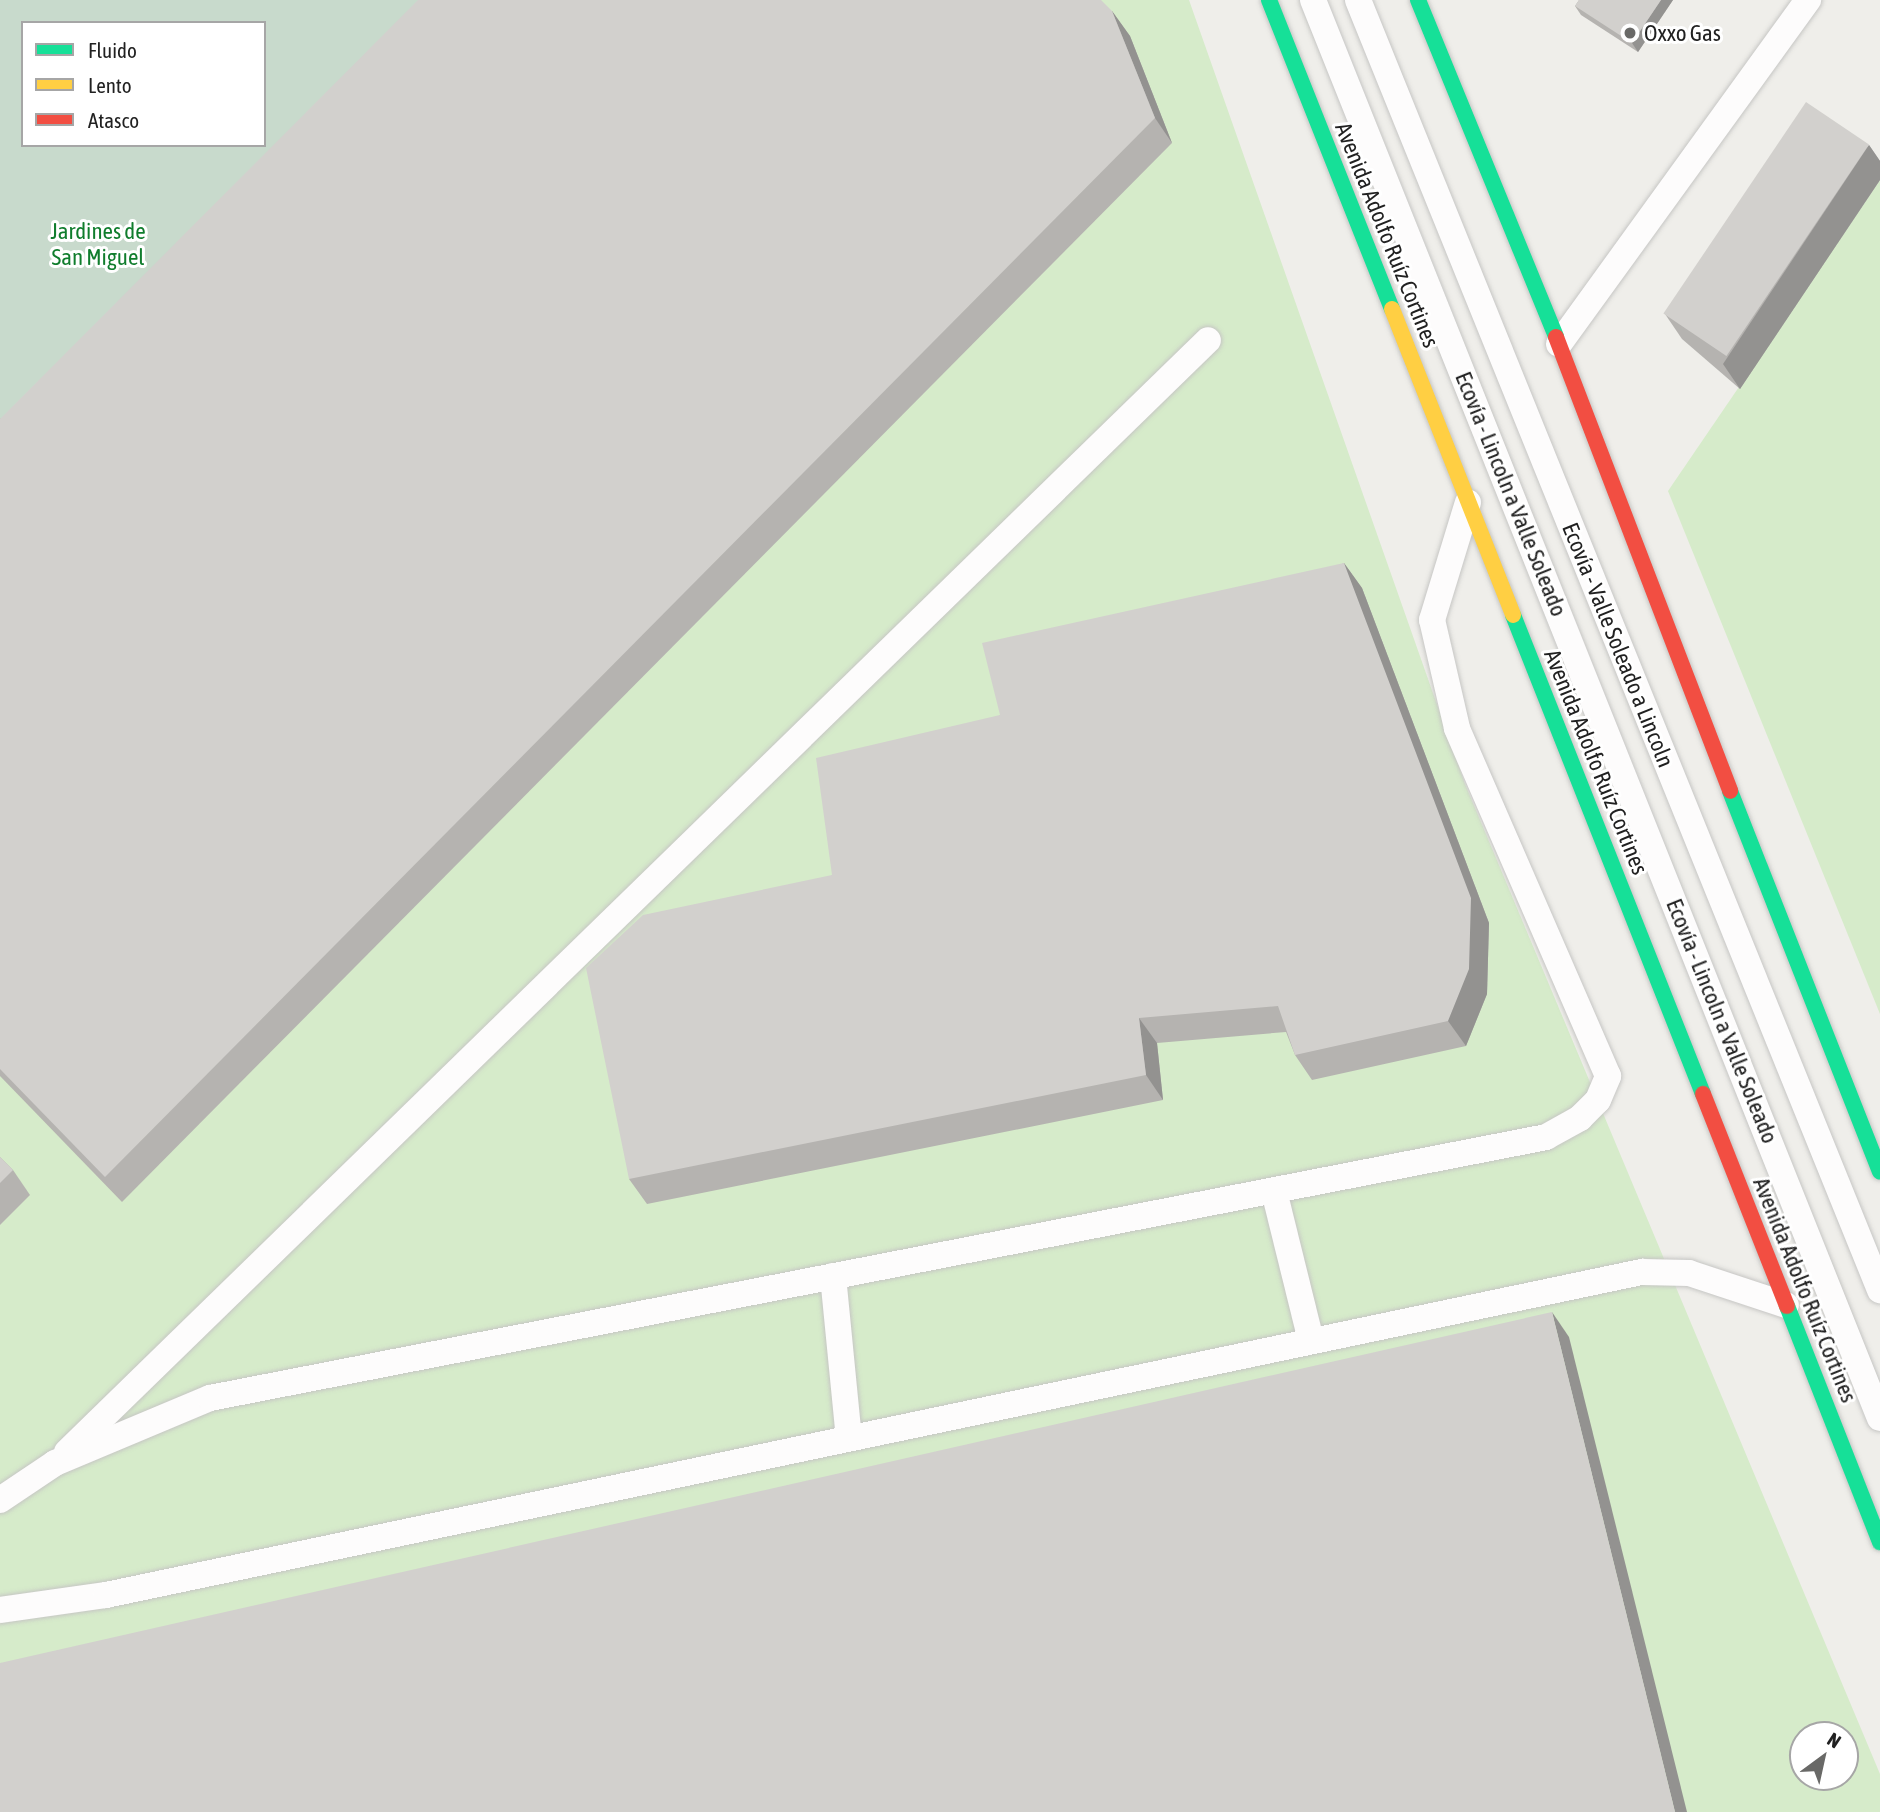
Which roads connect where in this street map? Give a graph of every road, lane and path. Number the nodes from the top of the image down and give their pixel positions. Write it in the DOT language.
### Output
graph roads {
  1 [pos="1269,0"];
  2 [pos="1314,0"];
  3 [pos="1358,0"];
  4 [pos="1418,0"];
  5 [pos="1796,4"];
  6 [pos="1208,340"];
  7 [pos="1559,344"];
  8 [pos="1468,502"];
  9 [pos="1880,1171"];
  10 [pos="1274,1191"];
  11 [pos="833,1276"];
  12 [pos="1880,1290"];
  13 [pos="1786,1305"];
  14 [pos="1311,1340"];
  15 [pos="1880,1418"];
  16 [pos="849,1438"];
  17 [pos="55,1463"];
  18 [pos="0,1500"];
  19 [pos="1880,1542"];
  20 [pos="0,1611"];
  1 -- 8 [label="main road, Avenida Adolfo Ruíz Cortines"];
  2 -- 15 [label="lane, Ecovía - Lincoln a Valle Soleado"];
  3 -- 12 [label="lane, Ecovía - Valle Soleado a Lincoln"];
  4 -- 7 [label="main road"];
  5 -- 7 [label="lane"];
  6 -- 17 [label="lane"];
  7 -- 9 [label="main road"];
  8 -- 10 [label="lane"];
  8 -- 13 [label="main road, Avenida Adolfo Ruíz Cortines"];
  10 -- 11 [label="lane"];
  10 -- 14 [label="lane"];
  11 -- 16 [label="lane"];
  11 -- 17 [label="lane"];
  13 -- 14 [label="lane"];
  13 -- 19 [label="main road, Avenida Adolfo Ruíz Cortines"];
  14 -- 16 [label="lane"];
  16 -- 20 [label="lane"];
  17 -- 18 [label="lane"];
}
